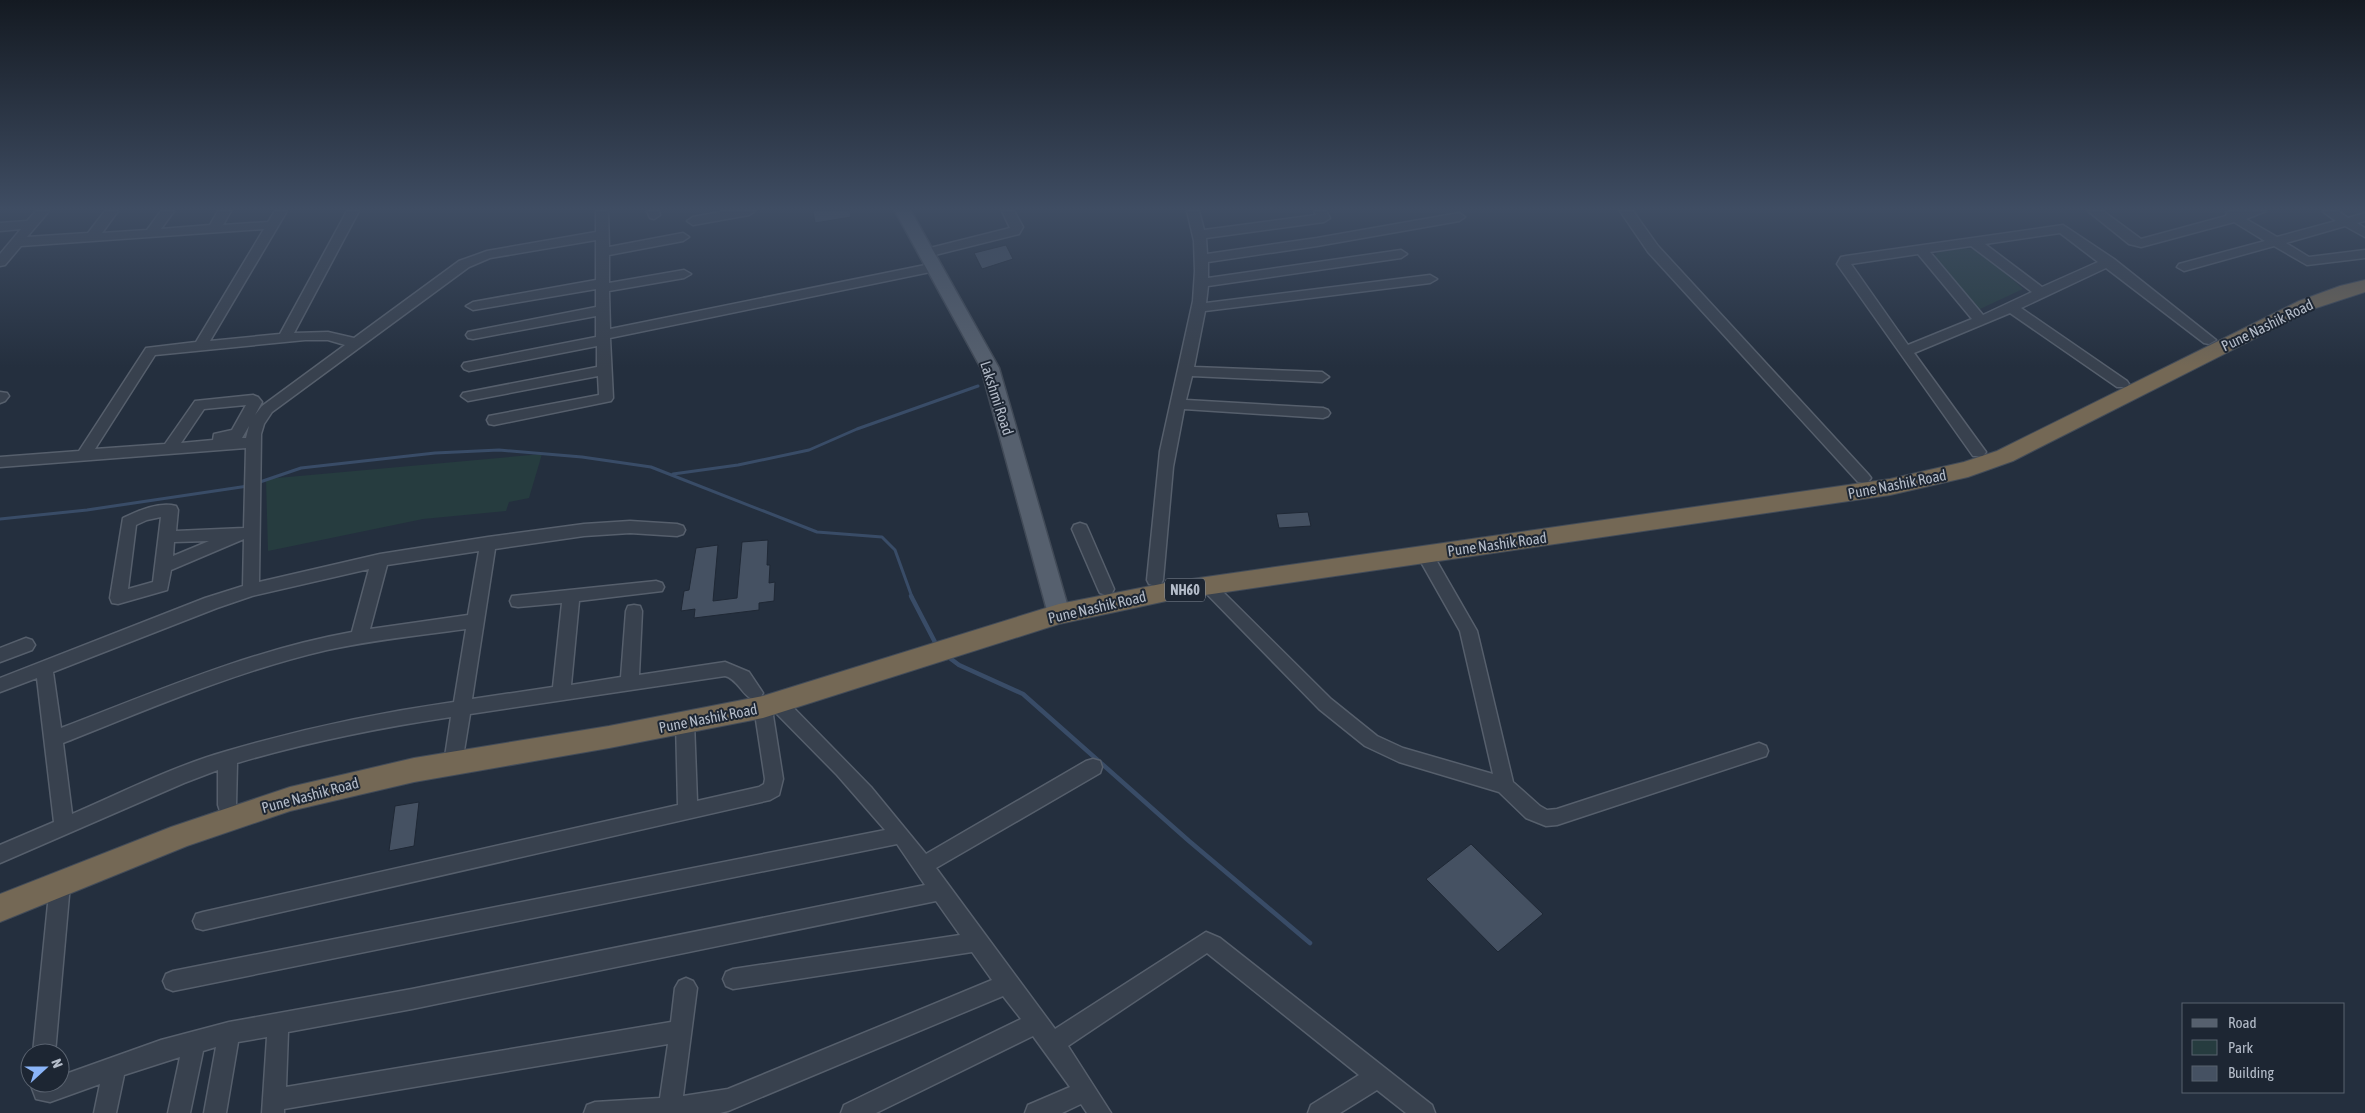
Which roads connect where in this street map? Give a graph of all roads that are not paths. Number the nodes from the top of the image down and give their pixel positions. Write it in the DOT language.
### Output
graph roads {
  1 [pos="250,263"];
  2 [pos="325,263"];
  3 [pos="467,263"];
  4 [pos="603,263"];
  5 [pos="919,263"];
  6 [pos="933,263"];
  7 [pos="1201,263"];
  8 [pos="1340,263"];
  9 [pos="1666,263"];
  10 [pos="1845,263"];
  11 [pos="1933,263"];
  12 [pos="2002,263"];
  13 [pos="2107,263"];
  14 [pos="2110,263"];
  15 [pos="2199,263"];
  16 [pos="2184,267"];
  17 [pos="684,274"];
  18 [pos="2365,275"];
  19 [pos="1430,279"];
  20 [pos="1203,283"];
  21 [pos="602,285"];
  22 [pos="2365,286"];
  23 [pos="2041,292"];
  24 [pos="473,306"];
  25 [pos="1199,308"];
  26 [pos="2011,308"];
  27 [pos="603,310"];
  28 [pos="1981,321"];
  29 [pos="473,336"];
  30 [pos="285,337"];
  31 [pos="603,338"];
  32 [pos="2209,340"];
  33 [pos="355,343"];
  34 [pos="201,344"];
  35 [pos="1906,351"];
  36 [pos="469,366"];
  37 [pos="604,370"];
  38 [pos="1185,371"];
  39 [pos="1322,378"];
  40 [pos="2122,384"];
  41 [pos="468,396"];
  42 [pos="1177,404"];
  43 [pos="1323,413"];
  44 [pos="494,420"];
  45 [pos="255,442"];
  46 [pos="172,445"];
  47 [pos="1978,452"];
  48 [pos="83,456"];
  49 [pos="0,462"];
  50 [pos="1863,478"];
  51 [pos="677,530"];
  52 [pos="1080,530"];
  53 [pos="247,533"];
  54 [pos="166,537"];
  55 [pos="488,543"];
  56 [pos="1425,555"];
  57 [pos="380,560"];
  58 [pos="164,566"];
  59 [pos="1155,580"];
  60 [pos="656,587"];
  61 [pos="1208,587"];
  62 [pos="1106,589"];
  63 [pos="251,590"];
  64 [pos="570,596"];
  65 [pos="518,601"];
  66 [pos="1056,608"];
  67 [pos="634,611"];
  68 [pos="475,621"];
  69 [pos="359,637"];
  70 [pos="26,645"];
  71 [pos="0,655"];
  72 [pos="44,667"];
  73 [pos="630,682"];
  74 [pos="0,685"];
  75 [pos="561,692"];
  76 [pos="765,701"];
  77 [pos="461,708"];
  78 [pos="685,722"];
  79 [pos="53,740"];
  80 [pos="1759,751"];
  81 [pos="455,755"];
  82 [pos="228,758"];
  83 [pos="1093,767"];
  84 [pos="1504,786"];
  85 [pos="227,805"];
  86 [pos="688,811"];
  87 [pos="64,825"];
  88 [pos="901,835"];
  89 [pos="0,854"];
  90 [pos="924,865"];
  91 [pos="60,884"];
  92 [pos="940,891"];
  93 [pos="0,892"];
  94 [pos="0,908"];
  95 [pos="203,921"];
  96 [pos="977,942"];
  97 [pos="733,979"];
  98 [pos="173,981"];
  99 [pos="1007,984"];
  100 [pos="686,988"];
  101 [pos="1036,1023"];
  102 [pos="278,1024"];
  103 [pos="681,1031"];
  104 [pos="228,1033"];
  105 [pos="194,1041"];
  106 [pos="45,1043"];
  107 [pos="1053,1043"];
  108 [pos="115,1067"];
  109 [pos="1379,1076"];
  110 [pos="70,1084"];
  111 [pos="1086,1091"];
  112 [pos="273,1106"];
  113 [pos="670,1107"];
  114 [pos="105,1113"];
  115 [pos="179,1113"];
  116 [pos="215,1113"];
  117 [pos="595,1113"];
  118 [pos="852,1113"];
  119 [pos="1036,1113"];
  120 [pos="1100,1113"];
  121 [pos="1319,1113"];
  122 [pos="1424,1113"];
  1 -- 34 [label="street"];
  2 -- 30 [label="street"];
  3 -- 33 [label="street"];
  4 -- 21 [label="street"];
  5 -- 31 [label="street"];
  6 -- 66 [label="main road, Lakshmi Road"];
  7 -- 20 [label="street"];
  8 -- 20 [label="street"];
  9 -- 50 [label="street"];
  10 -- 35 [label="street"];
  11 -- 28 [label="street"];
  12 -- 23 [label="street"];
  13 -- 23 [label="street"];
  14 -- 32 [label="street"];
  15 -- 16 [label="street"];
  17 -- 21 [label="street"];
  18 -- 32 [label="highway, Pune Nashik Road / NH60"];
  19 -- 25 [label="street"];
  20 -- 25 [label="street"];
  21 -- 24 [label="street"];
  21 -- 27 [label="street"];
  22 -- 56 [label="highway, Pune Nashik Road / NH60"];
  23 -- 26 [label="street"];
  25 -- 38 [label="street"];
  26 -- 28 [label="street"];
  26 -- 40 [label="street"];
  27 -- 29 [label="street"];
  27 -- 31 [label="street"];
  28 -- 35 [label="street"];
  30 -- 33 [label="street"];
  30 -- 34 [label="street"];
  31 -- 36 [label="street"];
  31 -- 37 [label="street"];
  32 -- 40 [label="highway, Pune Nashik Road / NH60"];
  33 -- 45 [label="street"];
  34 -- 48 [label="street"];
  35 -- 47 [label="street"];
  37 -- 41 [label="street"];
  37 -- 44 [label="street"];
  38 -- 39 [label="street"];
  38 -- 42 [label="street"];
  40 -- 47 [label="highway, Pune Nashik Road / NH60"];
  42 -- 43 [label="street"];
  42 -- 59 [label="street"];
  45 -- 46 [label="street"];
  45 -- 53 [label="street"];
  46 -- 46 [label="street"];
  46 -- 48 [label="street"];
  47 -- 50 [label="highway, Pune Nashik Road / NH60"];
  48 -- 49 [label="street"];
  50 -- 59 [label="highway, Pune Nashik Road / NH60"];
  51 -- 55 [label="street"];
  52 -- 62 [label="street"];
  53 -- 54 [label="street"];
  53 -- 58 [label="street"];
  53 -- 63 [label="street"];
  54 -- 58 [label="street"];
  54 -- 58 [label="street"];
  55 -- 57 [label="street"];
  55 -- 68 [label="street"];
  56 -- 61 [label="highway, Pune Nashik Road / NH60"];
  56 -- 84 [label="street"];
  57 -- 63 [label="street"];
  57 -- 69 [label="street"];
  59 -- 62 [label="highway, Pune Nashik Road / NH60"];
  60 -- 64 [label="street"];
  61 -- 66 [label="highway, Pune Nashik Road / NH60"];
  61 -- 84 [label="street"];
  62 -- 66 [label="highway, Pune Nashik Road / NH60"];
  63 -- 72 [label="street"];
  64 -- 65 [label="street"];
  64 -- 75 [label="street"];
  66 -- 76 [label="highway, Pune Nashik Road / NH60"];
  67 -- 73 [label="street"];
  68 -- 69 [label="street"];
  68 -- 77 [label="street"];
  69 -- 79 [label="street"];
  70 -- 71 [label="street"];
  72 -- 74 [label="street"];
  72 -- 79 [label="street"];
  73 -- 75 [label="street"];
  73 -- 76 [label="street"];
  75 -- 77 [label="street"];
  76 -- 78 [label="highway, Pune Nashik Road / NH60"];
  76 -- 81 [label="highway, Pune Nashik Road / NH60"];
  76 -- 86 [label="street"];
  76 -- 88 [label="street"];
  77 -- 81 [label="street"];
  77 -- 82 [label="street"];
  78 -- 81 [label="highway, Pune Nashik Road / NH60"];
  78 -- 86 [label="street"];
  79 -- 87 [label="street"];
  80 -- 84 [label="street"];
  81 -- 85 [label="highway, Pune Nashik Road / NH60"];
  81 -- 91 [label="highway, Pune Nashik Road / NH60"];
  82 -- 85 [label="street"];
  82 -- 87 [label="street"];
  83 -- 90 [label="street"];
  85 -- 93 [label="highway, Pune Nashik Road / NH60"];
  86 -- 95 [label="street"];
  87 -- 89 [label="street"];
  88 -- 90 [label="street"];
  88 -- 98 [label="street"];
  90 -- 92 [label="street"];
  91 -- 94 [label="highway, Pune Nashik Road / NH60"];
  91 -- 106 [label="street"];
  92 -- 96 [label="street"];
  92 -- 102 [label="street"];
  96 -- 97 [label="street"];
  96 -- 99 [label="street"];
  99 -- 101 [label="street"];
  99 -- 113 [label="street"];
  100 -- 103 [label="street"];
  101 -- 107 [label="street"];
  101 -- 118 [label="street"];
  102 -- 104 [label="street"];
  102 -- 112 [label="street"];
  103 -- 112 [label="street"];
  103 -- 113 [label="street"];
  104 -- 105 [label="street"];
  104 -- 116 [label="street"];
  105 -- 108 [label="street"];
  105 -- 115 [label="street"];
  107 -- 109 [label="street"];
  107 -- 111 [label="street"];
  108 -- 110 [label="street"];
  108 -- 114 [label="street"];
  109 -- 121 [label="street"];
  109 -- 122 [label="street"];
  111 -- 119 [label="street"];
  111 -- 120 [label="street"];
  113 -- 117 [label="street"];
}
